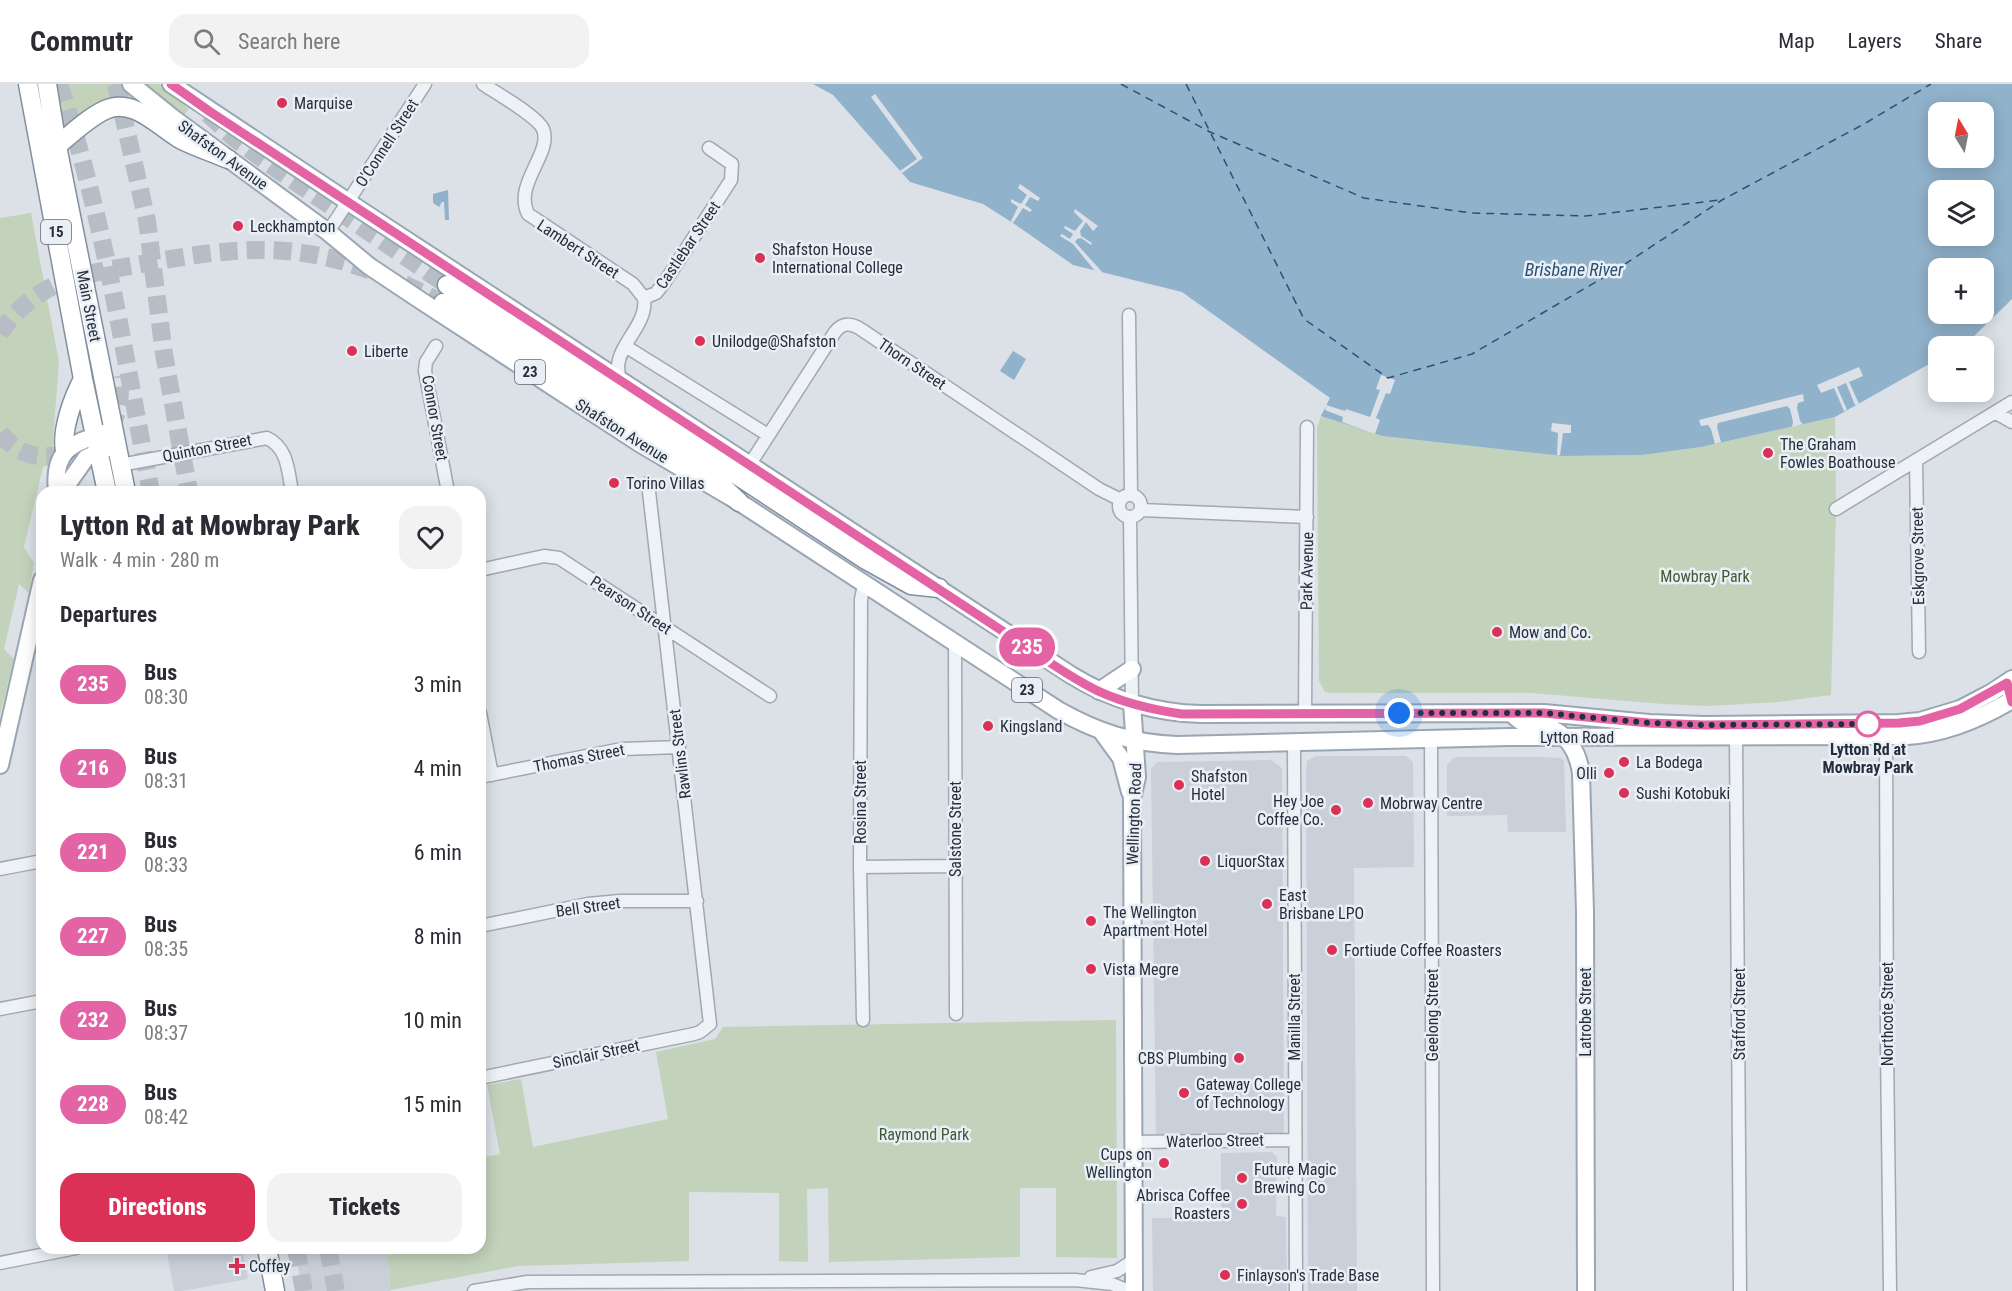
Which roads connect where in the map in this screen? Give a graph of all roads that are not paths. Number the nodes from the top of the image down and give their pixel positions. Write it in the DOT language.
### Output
graph roads {
  1 [pos="28,84"];
  2 [pos="47,84"];
  3 [pos="131,84"];
  4 [pos="171,84"];
  5 [pos="425,84"];
  6 [pos="483,84"];
  7 [pos="57,146"];
  8 [pos="709,148"];
  9 [pos="228,159"];
  10 [pos="349,202"];
  11 [pos="328,232"];
  12 [pos="447,285"];
  13 [pos="644,298"];
  14 [pos="443,303"];
  15 [pos="1129,315"];
  16 [pos="436,346"];
  17 [pos="625,346"];
  18 [pos="83,379"];
  19 [pos="620,379"];
  20 [pos="2012,402"];
  21 [pos="1996,413"];
  22 [pos="2012,422"];
  23 [pos="1307,427"];
  24 [pos="768,435"];
  25 [pos="114,437"];
  26 [pos="96,443"];
  27 [pos="64,451"];
  28 [pos="1916,460"];
  29 [pos="750,464"];
  30 [pos="120,465"];
  31 [pos="648,483"];
  32 [pos="56,486"];
  33 [pos="66,486"];
  34 [pos="106,486"];
  35 [pos="125,486"];
  36 [pos="291,486"];
  37 [pos="447,486"];
  38 [pos="1126,497"];
  39 [pos="739,502"];
  40 [pos="1836,509"];
  41 [pos="1135,514"];
  42 [pos="1307,517"];
  43 [pos="486,569"];
  44 [pos="864,585"];
  45 [pos="939,588"];
  46 [pos="36,606"];
  47 [pos="664,627"];
  48 [pos="955,643"];
  49 [pos="1919,652"];
  50 [pos="1132,669"];
  51 [pos="2010,681"];
  52 [pos="1099,691"];
  53 [pos="770,696"];
  54 [pos="2012,701"];
  55 [pos="1132,703"];
  56 [pos="1510,713"];
  57 [pos="1305,714"];
  58 [pos="1102,732"];
  59 [pos="1886,736"];
  60 [pos="1565,737"];
  61 [pos="1736,737"];
  62 [pos="1431,739"];
  63 [pos="1135,741"];
  64 [pos="1294,743"];
  65 [pos="679,747"];
  66 [pos="0,765"];
  67 [pos="486,776"];
  68 [pos="1132,799"];
  69 [pos="36,862"];
  70 [pos="955,866"];
  71 [pos="860,867"];
  72 [pos="0,869"];
  73 [pos="697,901"];
  74 [pos="486,925"];
  75 [pos="36,1002"];
  76 [pos="0,1009"];
  77 [pos="956,1014"];
  78 [pos="863,1020"];
  79 [pos="710,1024"];
  80 [pos="486,1077"];
  81 [pos="1295,1140"];
  82 [pos="1135,1142"];
  83 [pos="46,1254"];
  84 [pos="268,1254"];
  85 [pos="1134,1260"];
  86 [pos="0,1263"];
  87 [pos="1075,1280"];
  88 [pos="690,1287"];
  89 [pos="275,1291"];
  90 [pos="474,1291"];
  91 [pos="1128,1291"];
  92 [pos="1134,1291"];
  93 [pos="1296,1291"];
  94 [pos="1433,1291"];
  95 [pos="1586,1291"];
  96 [pos="1740,1291"];
  97 [pos="1890,1291"];
  1 -- 18 [label="highway, Main Street / 15"];
  2 -- 7 [label="highway, Main Street / 15"];
  3 -- 9 [label="main road, Shafston Avenue / 23"];
  4 -- 10 [label="main road, Shafston Avenue / 23"];
  5 -- 10 [label="street, O'Connell Street"];
  6 -- 13 [label="street, Lambert Street"];
  7 -- 9 [label="highway"];
  7 -- 25 [label="highway, Main Street / 15"];
  8 -- 13 [label="street, Castlebar Street"];
  9 -- 11 [label="main road, Shafston Avenue / 23"];
  10 -- 11 [label="street, O'Connell Street"];
  10 -- 19 [label="main road, Shafston Avenue / 23"];
  11 -- 39 [label="main road, Shafston Avenue / 23"];
  12 -- 45 [label="highway"];
  13 -- 17 [label="street, Castlebar Street"];
  14 -- 39 [label="highway"];
  15 -- 38 [label="street"];
  16 -- 37 [label="street, Connor Street"];
  17 -- 19 [label="street, Castlebar Street"];
  17 -- 24 [label="street"];
  18 -- 26 [label="highway, Main Street / 15"];
  18 -- 27 [label="highway"];
  19 -- 29 [label="main road, Shafston Avenue / 23"];
  20 -- 21 [label="street"];
  21 -- 22 [label="street"];
  21 -- 28 [label="street"];
  23 -- 42 [label="street, Park Avenue"];
  24 -- 29 [label="street, Thorn Street"];
  24 -- 38 [label="street, Thorn Street"];
  25 -- 26 [label="main road"];
  25 -- 30 [label="highway, Main Street / 15"];
  26 -- 27 [label="main road"];
  26 -- 33 [label="main road"];
  26 -- 34 [label="highway, Main Street / 15"];
  27 -- 32 [label="main road"];
  28 -- 40 [label="street"];
  28 -- 49 [label="street, Eskgrove Street"];
  29 -- 45 [label="main road, Shafston Avenue / 23"];
  30 -- 35 [label="highway, Main Street / 15"];
  30 -- 36 [label="street, Quinton Street"];
  31 -- 47 [label="street, Rawlins Street"];
  38 -- 41 [label="street"];
  38 -- 41 [label="street"];
  39 -- 44 [label="main road, Shafston Avenue / 23"];
  41 -- 42 [label="street"];
  41 -- 50 [label="street, Wellington Road"];
  42 -- 57 [label="street, Park Avenue"];
  43 -- 47 [label="street, Pearson Street"];
  44 -- 48 [label="main road, Shafston Avenue / 23"];
  44 -- 71 [label="street, Rosina Street"];
  45 -- 52 [label="main road, Shafston Avenue / 23"];
  46 -- 66 [label="main road"];
  47 -- 53 [label="street, Pearson Street"];
  47 -- 65 [label="street, Rawlins Street"];
  48 -- 58 [label="main road, Shafston Avenue / 23"];
  48 -- 70 [label="street, Salstone Street"];
  50 -- 52 [label="main road"];
  50 -- 55 [label="street, Wellington Road"];
  51 -- 54 [label="street"];
  51 -- 56 [label="main road, Lytton Road / 23"];
  52 -- 55 [label="main road, Shafston Avenue / 23"];
  54 -- 59 [label="main road, Lytton Road / 23"];
  55 -- 57 [label="main road, Lytton Road / 23"];
  55 -- 63 [label="main road, Wellington Road"];
  56 -- 57 [label="main road, Lytton Road / 23"];
  56 -- 60 [label="main road"];
  58 -- 63 [label="main road, Shafston Avenue / 23"];
  58 -- 68 [label="main road"];
  59 -- 61 [label="main road, Lytton Road / 23"];
  59 -- 97 [label="street, Northcote Street"];
  60 -- 61 [label="main road, Lytton Road / 23"];
  60 -- 62 [label="main road, Lytton Road / 23"];
  60 -- 95 [label="main road, Latrobe Street"];
  61 -- 96 [label="street, Stafford Street"];
  62 -- 64 [label="main road, Lytton Road / 23"];
  62 -- 94 [label="street, Geelong Street"];
  63 -- 64 [label="main road, Lytton Road / 23"];
  63 -- 68 [label="main road, Wellington Road"];
  64 -- 81 [label="street, Manilla Street"];
  65 -- 67 [label="street, Thomas Street"];
  65 -- 73 [label="street, Rawlins Street"];
  68 -- 82 [label="main road, Wellington Road"];
  69 -- 72 [label="street"];
  70 -- 71 [label="street"];
  70 -- 77 [label="street, Salstone Street"];
  71 -- 78 [label="street, Rosina Street"];
  73 -- 74 [label="street, Bell Street"];
  73 -- 79 [label="street, Rawlins Street"];
  75 -- 76 [label="street"];
  79 -- 80 [label="street, Sinclair Street"];
  81 -- 82 [label="street, Waterloo Street"];
  81 -- 93 [label="street, Manilla Street"];
  82 -- 85 [label="main road, Wellington Road"];
  83 -- 86 [label="street"];
  84 -- 89 [label="highway"];
  85 -- 87 [label="street"];
  85 -- 92 [label="main road, Wellington Road"];
  87 -- 88 [label="street"];
  87 -- 91 [label="street"];
  88 -- 90 [label="street"];
}
